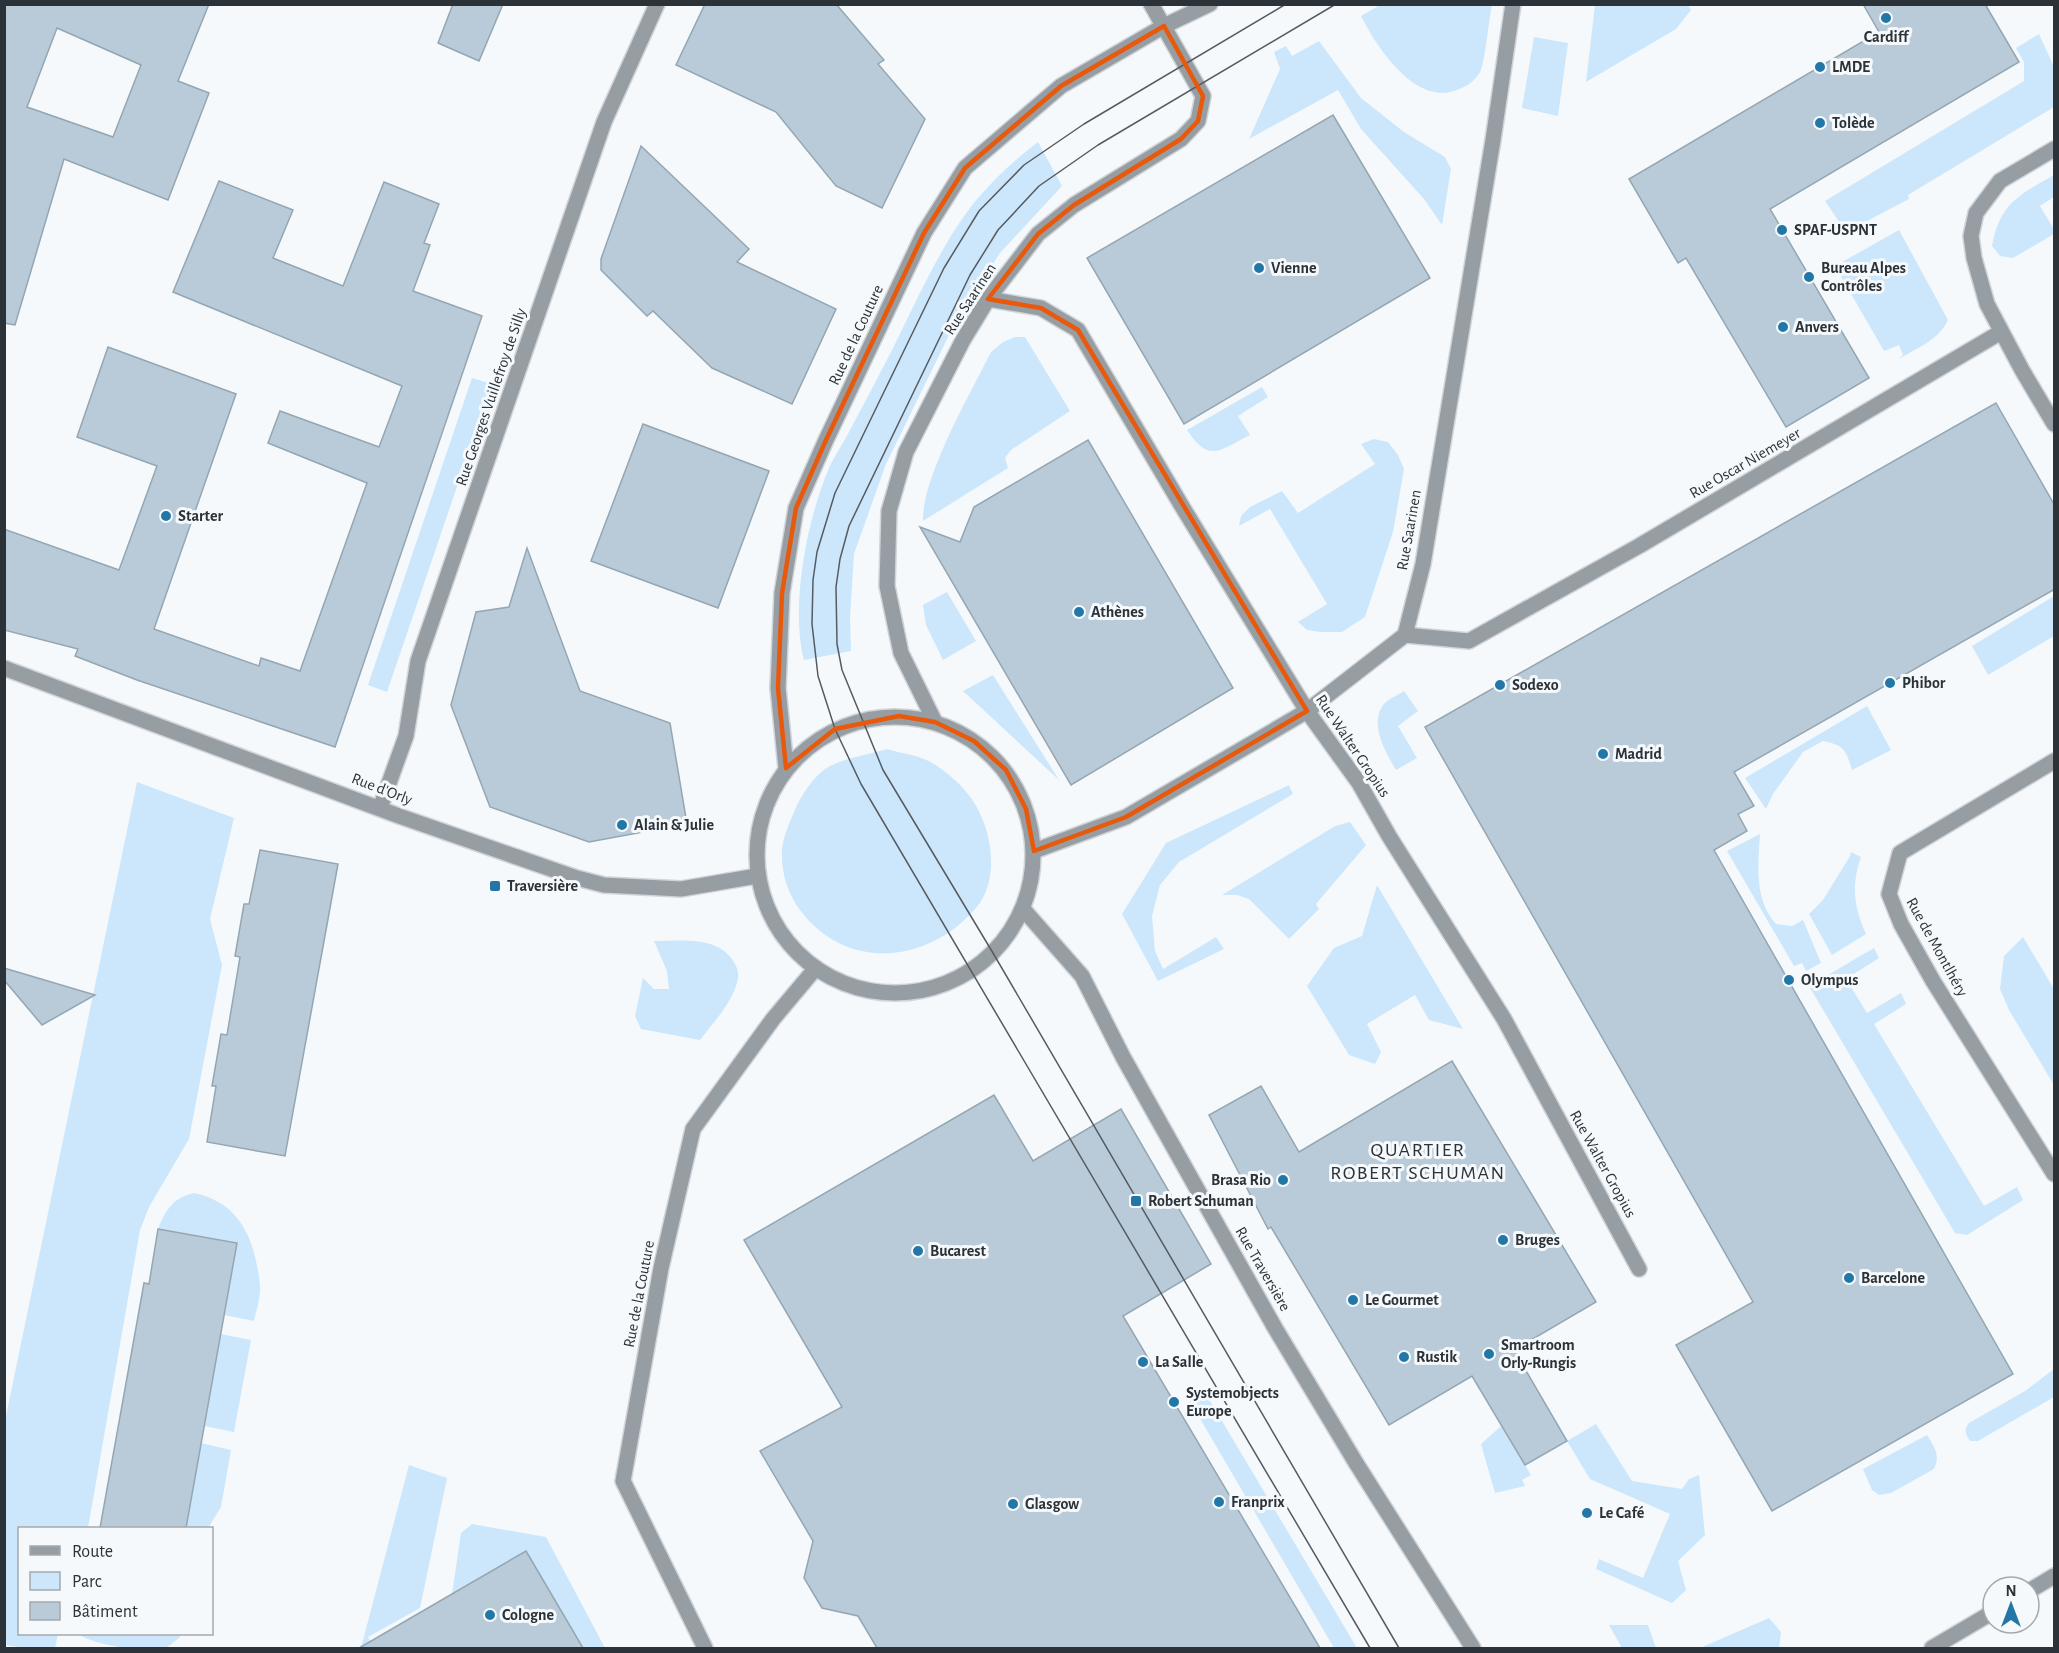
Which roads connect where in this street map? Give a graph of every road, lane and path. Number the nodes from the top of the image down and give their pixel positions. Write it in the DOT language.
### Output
graph roads {
  1 [pos="657,4"];
  2 [pos="1151,4"];
  3 [pos="1210,4"];
  4 [pos="1513,4"];
  5 [pos="1164,26"];
  6 [pos="2055,149"];
  7 [pos="988,299"];
  8 [pos="2001,332"];
  9 [pos="2055,424"];
  10 [pos="1405,635"];
  11 [pos="4,668"];
  12 [pos="1307,711"];
  13 [pos="935,722"];
  14 [pos="2055,761"];
  15 [pos="786,768"];
  16 [pos="380,808"];
  17 [pos="1034,851"];
  18 [pos="757,876"];
  19 [pos="1023,909"];
  20 [pos="815,969"];
  21 [pos="2055,1174"];
  22 [pos="1639,1269"];
  23 [pos="2055,1576"];
  24 [pos="2041,1584"];
  25 [pos="1981,1619"];
  26 [pos="705,1648"];
  27 [pos="1473,1648"];
  28 [pos="1932,1648"];
  1 -- 16 [label="street, Rue Georges Vuillefroy de Silly"];
  2 -- 5 [label="street, Rue Saarinen"];
  3 -- 5 [label="street"];
  4 -- 10 [label="street, Rue Saarinen"];
  5 -- 7 [label="street, Rue Saarinen"];
  5 -- 15 [label="street, Rue de la Couture"];
  6 -- 8 [label="street"];
  7 -- 12 [label="street, Rue Walter Gropius"];
  7 -- 13 [label="street, Rue Saarinen"];
  8 -- 9 [label="street"];
  8 -- 10 [label="street, Rue Oscar Niemeyer"];
  10 -- 12 [label="street"];
  11 -- 16 [label="street, Rue d'Orly"];
  12 -- 17 [label="street"];
  12 -- 22 [label="street, Rue Walter Gropius"];
  13 -- 15 [label="street"];
  13 -- 17 [label="street"];
  14 -- 21 [label="street, Rue de Montlhéry"];
  15 -- 18 [label="street"];
  16 -- 18 [label="street, Rue d'Orly"];
  17 -- 19 [label="street"];
  18 -- 20 [label="street"];
  19 -- 20 [label="street"];
  19 -- 27 [label="street, Rue Traversière"];
  20 -- 26 [label="street, Rue de la Couture"];
  23 -- 24 [label="street"];
  25 -- 28 [label="street"];
}
